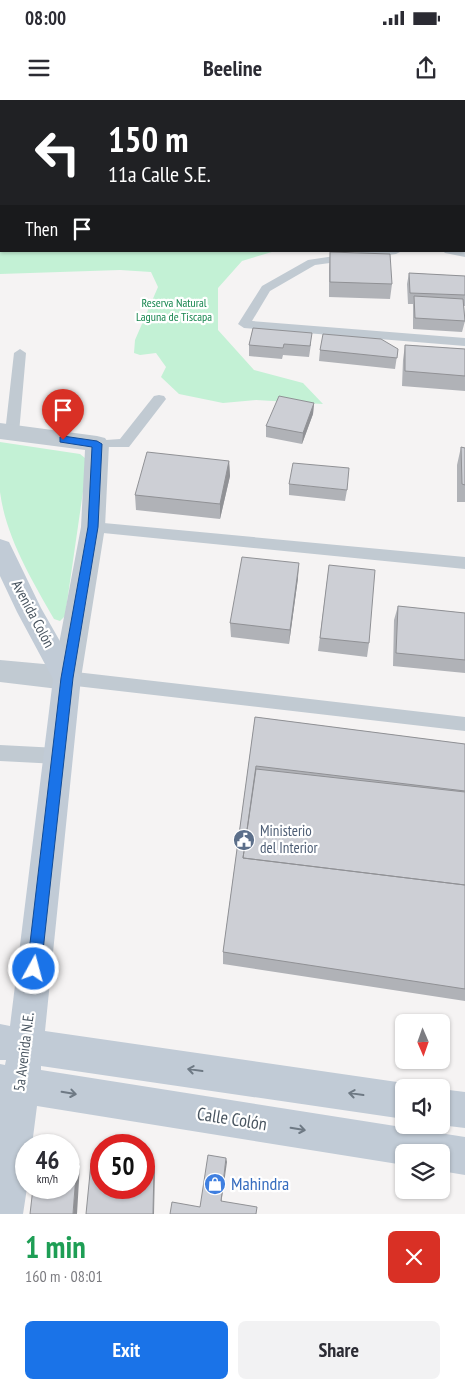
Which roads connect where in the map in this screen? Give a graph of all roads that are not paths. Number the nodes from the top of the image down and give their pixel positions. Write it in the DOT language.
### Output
graph roads {
  1 [pos="388,252"];
  2 [pos="465,342"];
  3 [pos="20,353"];
  4 [pos="159,399"];
  5 [pos="6,432"];
  6 [pos="97,444"];
  7 [pos="93,527"];
  8 [pos="0,549"];
  9 [pos="465,563"];
  10 [pos="0,671"];
  11 [pos="67,678"];
  12 [pos="465,724"];
  13 [pos="0,753"];
  14 [pos="58,756"];
  15 [pos="13,1044"];
  16 [pos="10,1084"];
  17 [pos="395,1100"];
  18 [pos="450,1108"];
  19 [pos="465,1110"];
  20 [pos="465,1156"];
  21 [pos="4,1214"];
  1 -- 2 [label="lane"];
  3 -- 5 [label="lane"];
  4 -- 6 [label="lane"];
  5 -- 6 [label="street"];
  6 -- 7 [label="street, 5a Avenida N.E."];
  7 -- 9 [label="lane"];
  7 -- 11 [label="street, 5a Avenida N.E."];
  8 -- 11 [label="main road, Avenida Colón"];
  10 -- 11 [label="street"];
  11 -- 12 [label="lane"];
  11 -- 14 [label="main road, 5a Avenida N.E."];
  13 -- 14 [label="lane"];
  14 -- 15 [label="main road, 5a Avenida N.E."];
  15 -- 16 [label="main road, 5a Avenida N.E."];
  17 -- 15 [label="main road, one-way"];
  16 -- 20 [label="main road, Calle Colón, one-way"];
  16 -- 21 [label="main road, 5a Avenida N.E."];
  18 -- 19 [label="main road"];
}
